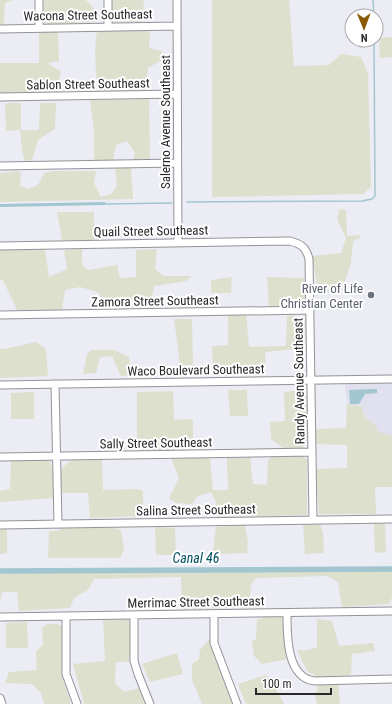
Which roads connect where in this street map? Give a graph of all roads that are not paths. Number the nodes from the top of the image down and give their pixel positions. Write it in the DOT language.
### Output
graph roads {
  1 [pos="39,0"];
  2 [pos="108,0"];
  3 [pos="177,0"];
  4 [pos="177,26"];
  5 [pos="108,27"];
  6 [pos="39,28"];
  7 [pos="0,29"];
  8 [pos="177,94"];
  9 [pos="0,97"];
  10 [pos="178,163"];
  11 [pos="0,166"];
  12 [pos="178,243"];
  13 [pos="301,244"];
  14 [pos="0,246"];
  15 [pos="310,310"];
  16 [pos="0,315"];
  17 [pos="392,379"];
  18 [pos="310,380"];
  19 [pos="55,384"];
  20 [pos="0,385"];
  21 [pos="312,452"];
  22 [pos="57,456"];
  23 [pos="0,457"];
  24 [pos="392,519"];
  25 [pos="313,520"];
  26 [pos="58,524"];
  27 [pos="0,525"];
  28 [pos="392,610"];
  29 [pos="287,613"];
  30 [pos="214,614"];
  31 [pos="134,615"];
  32 [pos="66,616"];
  33 [pos="0,617"];
  34 [pos="392,679"];
  35 [pos="0,698"];
  36 [pos="2,704"];
  37 [pos="77,704"];
  38 [pos="150,704"];
  39 [pos="237,704"];
  1 -- 6 [label="street"];
  2 -- 5 [label="street"];
  3 -- 4 [label="street, Salerno Avenue Southeast"];
  4 -- 5 [label="street, Wacona Street Southeast"];
  4 -- 8 [label="street, Salerno Avenue Southeast"];
  5 -- 6 [label="street, Wacona Street Southeast"];
  6 -- 7 [label="street, Wacona Street Southeast"];
  8 -- 9 [label="street, Sablon Street Southeast"];
  8 -- 10 [label="street, Salerno Avenue Southeast"];
  10 -- 11 [label="street"];
  10 -- 12 [label="street, Salerno Avenue Southeast"];
  12 -- 13 [label="street, Quail Street Southeast"];
  12 -- 14 [label="street, Quail Street Southeast"];
  13 -- 15 [label="street, Randy Avenue Southeast"];
  15 -- 16 [label="street, Zamora Street Southeast"];
  15 -- 18 [label="street, Randy Avenue Southeast"];
  17 -- 18 [label="street, Waco Boulevard Southeast"];
  18 -- 19 [label="street, Waco Boulevard Southeast"];
  18 -- 21 [label="street, Randy Avenue Southeast"];
  19 -- 20 [label="street, Waco Boulevard Southeast"];
  19 -- 22 [label="street"];
  21 -- 22 [label="street, Sally Street Southeast"];
  21 -- 25 [label="street, Randy Avenue Southeast"];
  22 -- 23 [label="street, Sally Street Southeast"];
  22 -- 26 [label="street"];
  24 -- 25 [label="street, Salina Street Southeast"];
  25 -- 26 [label="street, Salina Street Southeast"];
  26 -- 27 [label="street, Salina Street Southeast"];
  28 -- 29 [label="street, Merrimac Street Southeast"];
  29 -- 30 [label="street, Merrimac Street Southeast"];
  29 -- 34 [label="street"];
  30 -- 31 [label="street, Merrimac Street Southeast"];
  30 -- 39 [label="street"];
  31 -- 32 [label="street, Merrimac Street Southeast"];
  31 -- 38 [label="street"];
  32 -- 33 [label="street, Merrimac Street Southeast"];
  32 -- 37 [label="street"];
  35 -- 36 [label="street"];
}
